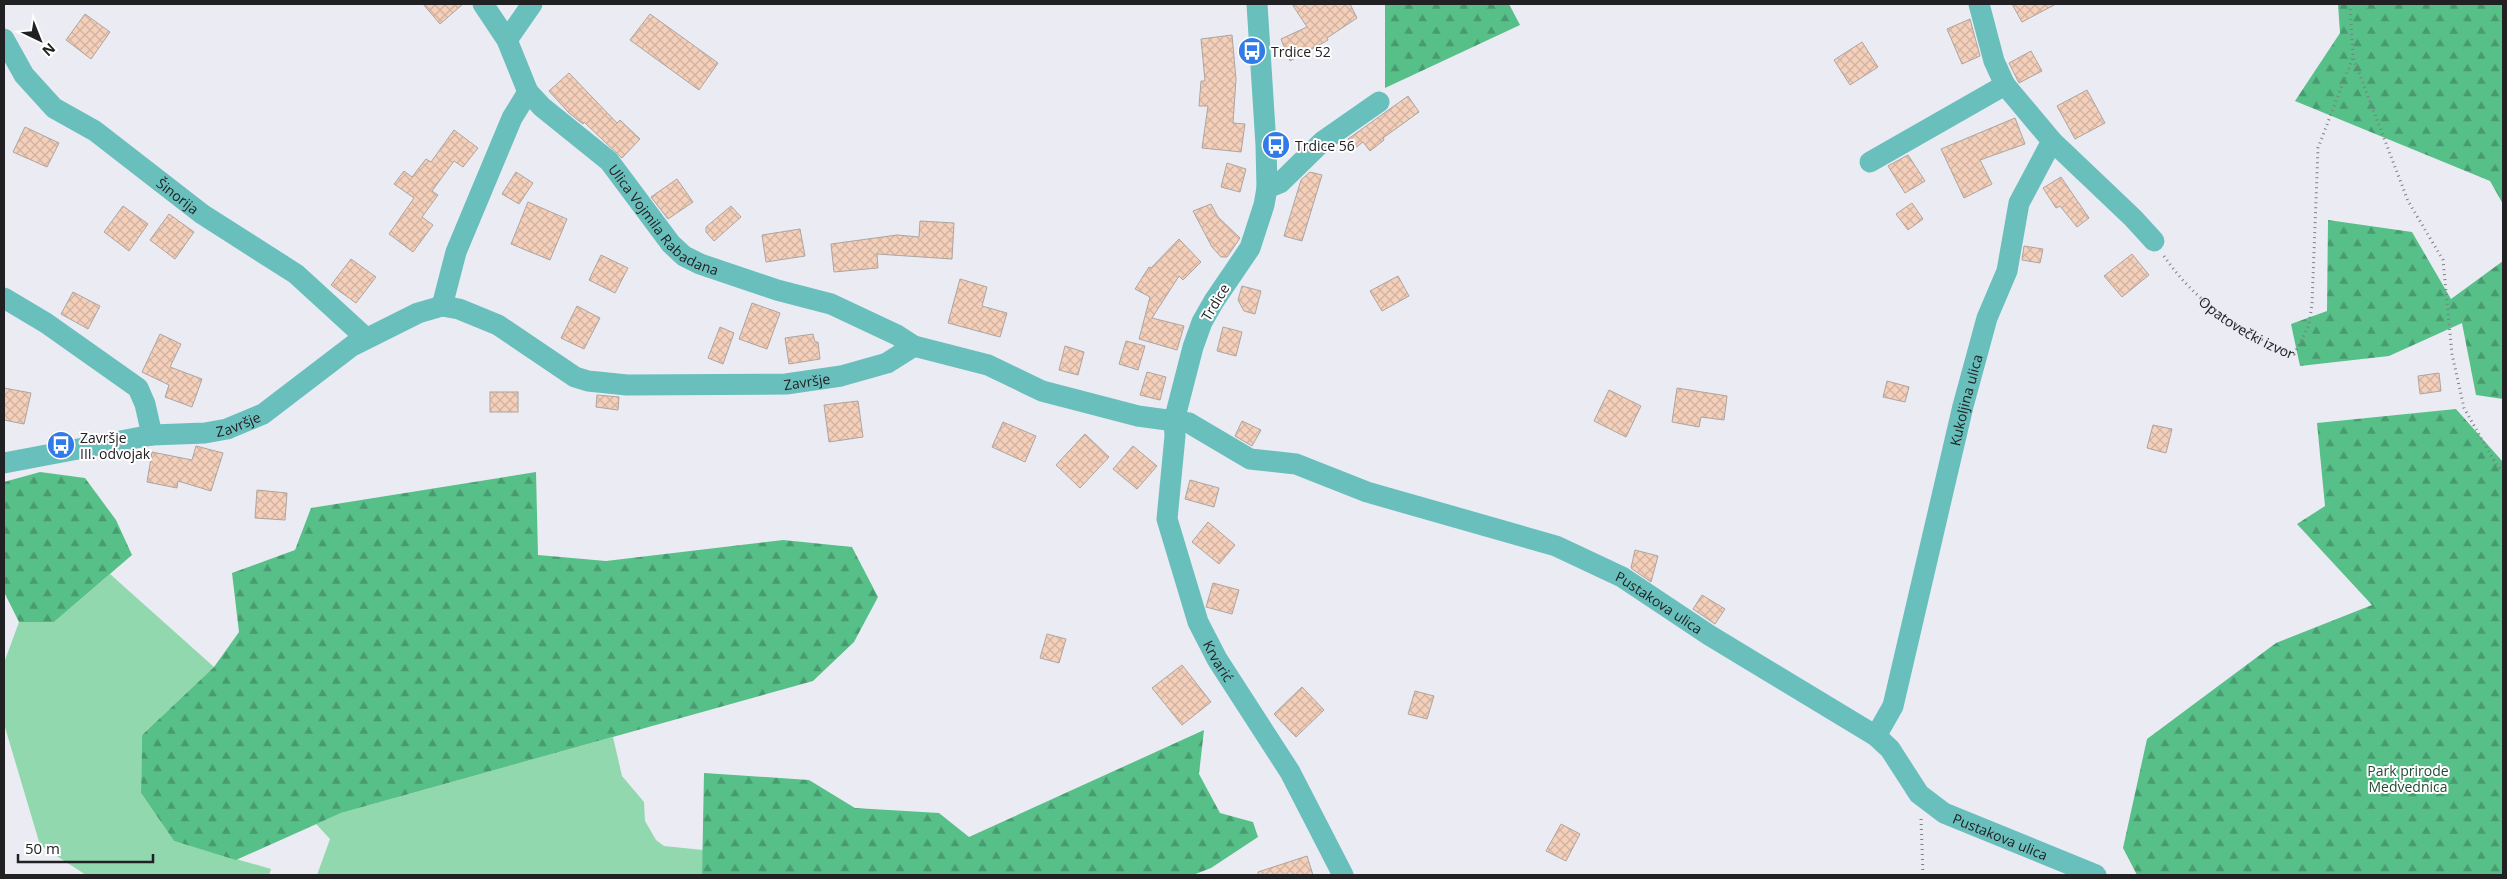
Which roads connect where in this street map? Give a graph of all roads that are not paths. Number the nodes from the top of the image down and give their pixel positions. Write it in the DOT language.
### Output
graph roads {
  1 [pos="482,4"];
  2 [pos="532,4"];
  3 [pos="1257,4"];
  4 [pos="1979,4"];
  5 [pos="4,39"];
  6 [pos="507,40"];
  7 [pos="2005,85"];
  8 [pos="528,92"];
  9 [pos="1379,102"];
  10 [pos="2052,141"];
  11 [pos="1870,162"];
  12 [pos="1267,188"];
  13 [pos="2154,242"];
  14 [pos="4,298"];
  15 [pos="442,306"];
  16 [pos="366,338"];
  17 [pos="914,346"];
  18 [pos="1174,421"];
  19 [pos="152,435"];
  20 [pos="4,463"];
  21 [pos="1876,736"];
  22 [pos="1343,875"];
  23 [pos="2096,875"];
  1 -- 6 [label="street, Ulica Vojmila Rabadana"];
  2 -- 6 [label="street"];
  3 -- 12 [label="street, Trdice"];
  4 -- 7 [label="street"];
  5 -- 16 [label="street, Šinorija"];
  6 -- 8 [label="street, Ulica Vojmila Rabadana"];
  7 -- 10 [label="street"];
  7 -- 11 [label="street"];
  8 -- 15 [label="street"];
  8 -- 17 [label="street, Ulica Vojmila Rabadana"];
  9 -- 12 [label="street"];
  10 -- 13 [label="street"];
  10 -- 21 [label="street, Kukoljina ulica"];
  12 -- 18 [label="street, Trdice"];
  14 -- 19 [label="street"];
  15 -- 16 [label="street, Završje"];
  15 -- 17 [label="street, Završje"];
  16 -- 19 [label="street, Završje"];
  17 -- 18 [label="street"];
  18 -- 21 [label="street, Pustakova ulica"];
  18 -- 22 [label="street, Krvarić"];
  19 -- 20 [label="street, Završje"];
  21 -- 23 [label="street, Pustakova ulica"];
}
